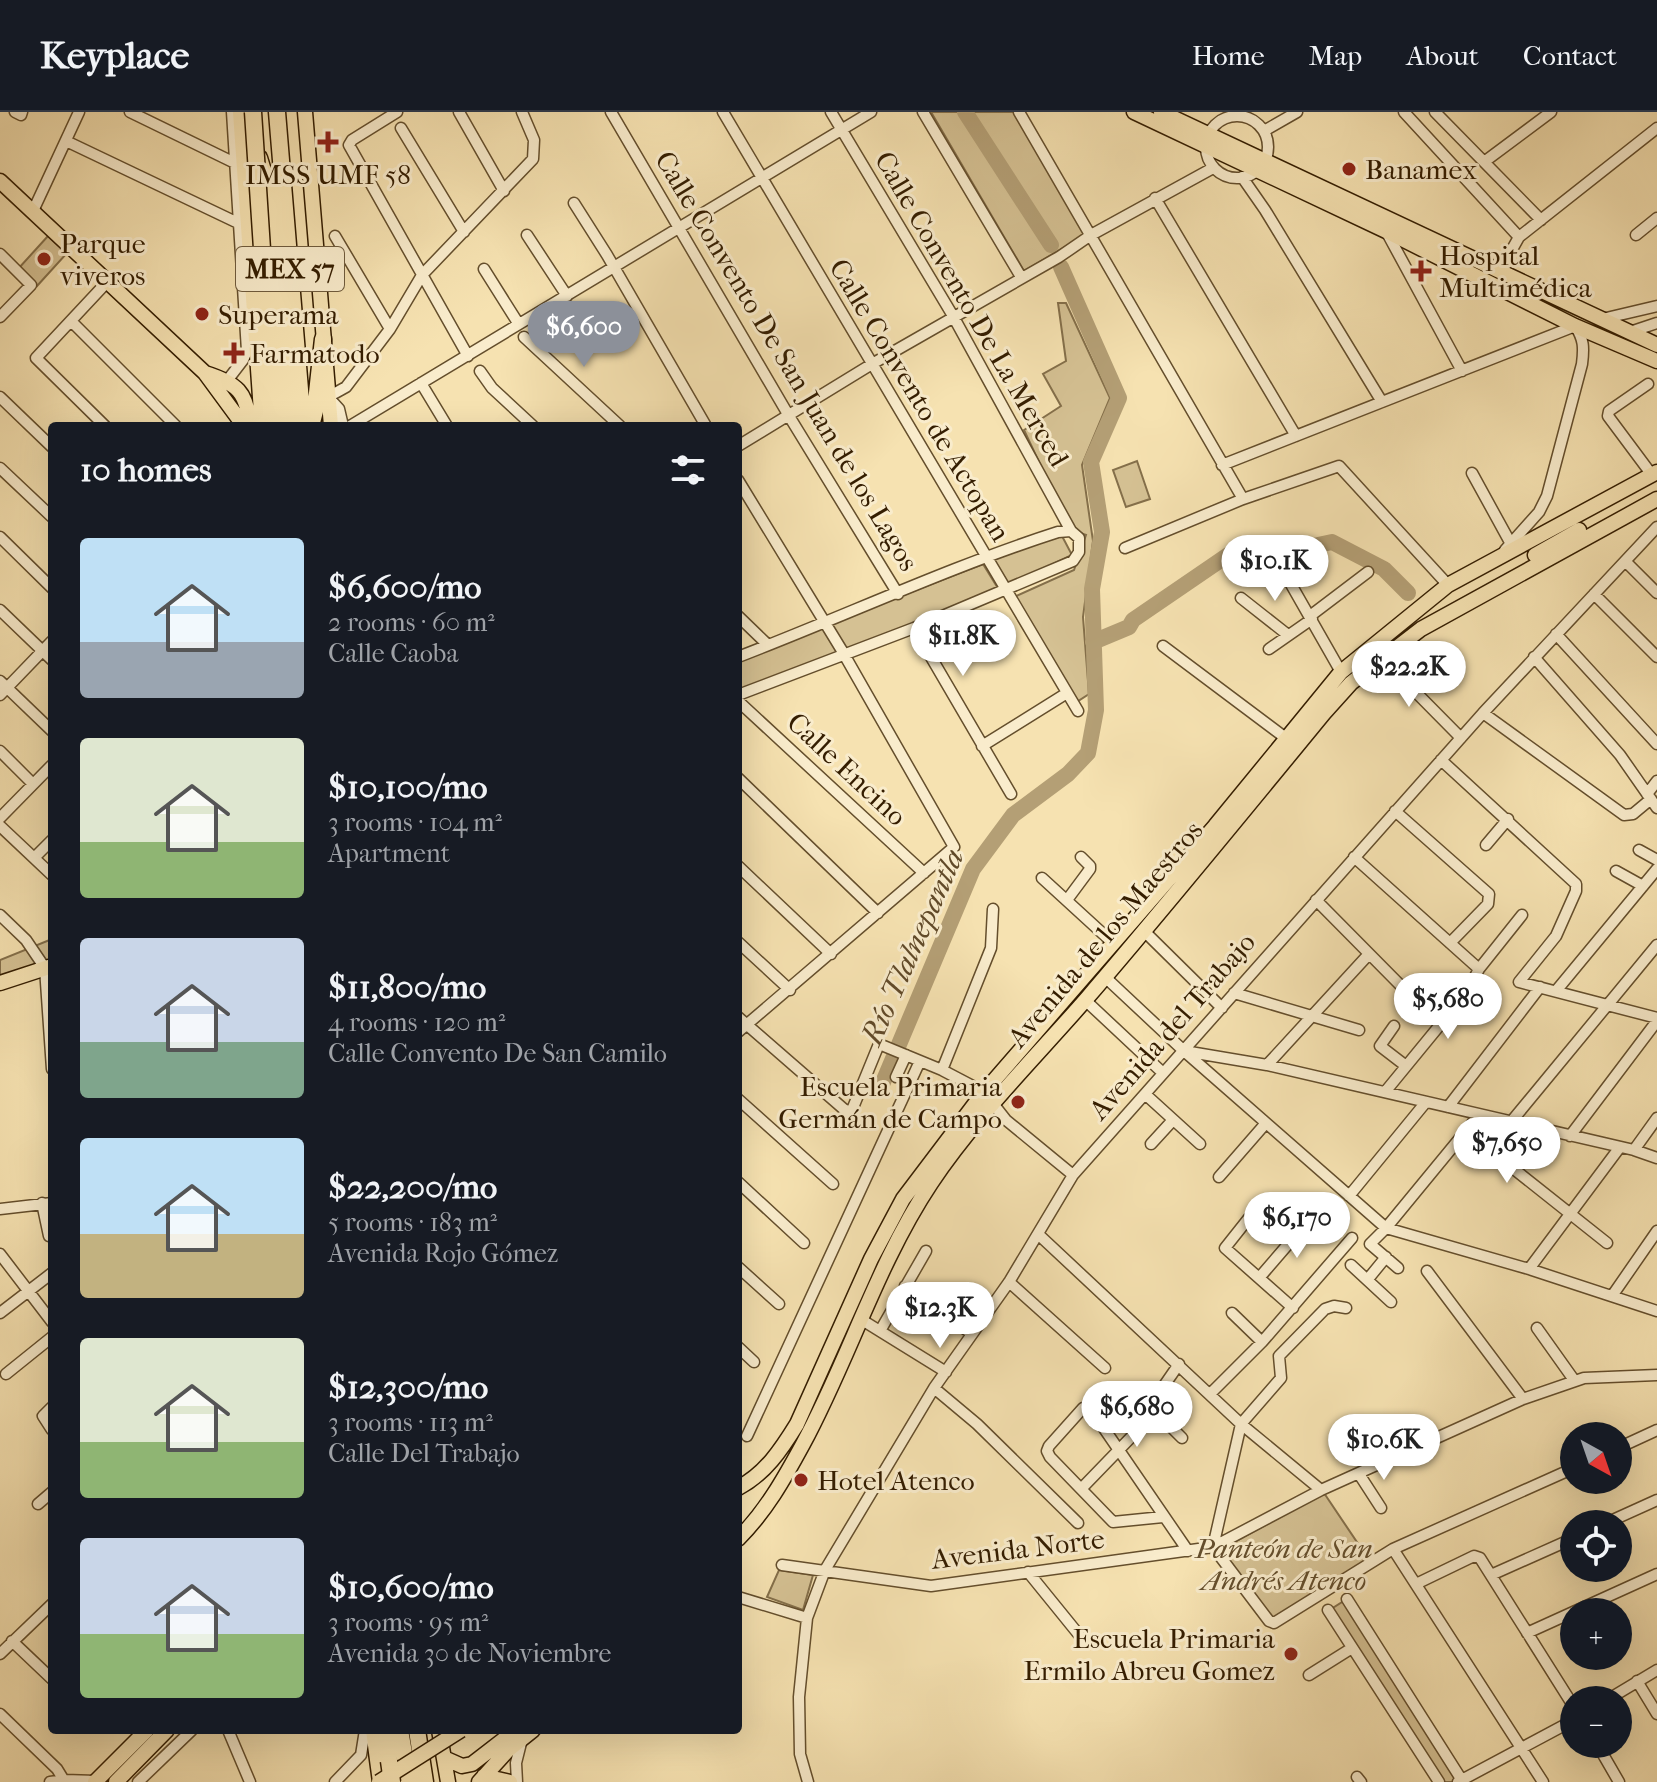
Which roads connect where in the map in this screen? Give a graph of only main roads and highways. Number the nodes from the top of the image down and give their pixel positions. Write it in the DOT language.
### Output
graph roads {
  1 [pos="242,112"];
  2 [pos="253,112"];
  3 [pos="267,112"];
  4 [pos="277,112"];
  5 [pos="305,112"];
  6 [pos="1134,112"];
  7 [pos="1161,112"];
  8 [pos="1207,140"];
  9 [pos="1261,166"];
  10 [pos="0,181"];
  11 [pos="274,206"];
  12 [pos="323,339"];
  13 [pos="1657,345"];
  14 [pos="1657,361"];
  15 [pos="223,386"];
  16 [pos="242,422"];
  17 [pos="249,422"];
  18 [pos="262,422"];
  19 [pos="274,422"];
  20 [pos="288,422"];
  21 [pos="303,422"];
  22 [pos="312,422"];
  23 [pos="331,422"];
  24 [pos="1656,479"];
  25 [pos="1657,499"];
  26 [pos="1444,602"];
  27 [pos="1410,617"];
  28 [pos="1421,629"];
  29 [pos="48,967"];
  30 [pos="0,983"];
  31 [pos="988,1098"];
  32 [pos="742,1485"];
  33 [pos="744,1524"];
  34 [pos="143,1734"];
  35 [pos="152,1734"];
  36 [pos="163,1734"];
  37 [pos="374,1734"];
  38 [pos="386,1734"];
  39 [pos="401,1734"];
  40 [pos="418,1734"];
  41 [pos="440,1734"];
  42 [pos="455,1734"];
  43 [pos="521,1734"];
  44 [pos="522,1734"];
  45 [pos="131,1746"];
  46 [pos="444,1758"];
  47 [pos="482,1779"];
  48 [pos="95,1782"];
  49 [pos="116,1782"];
  50 [pos="380,1782"];
  51 [pos="392,1782"];
  52 [pos="409,1782"];
  53 [pos="425,1782"];
  54 [pos="448,1782"];
  55 [pos="510,1782"];
  1 -- 11 [label="highway"];
  1 -- 18 [label="main road"];
  2 -- 19 [label="highway, bridge"];
  3 -- 11 [label="highway, MEX 57"];
  4 -- 21 [label="highway, MEX 57"];
  5 -- 12 [label="main road"];
  6 -- 8 [label="main road"];
  7 -- 8 [label="main road"];
  8 -- 9 [label="main road"];
  9 -- 13 [label="main road"];
  9 -- 14 [label="main road"];
  10 -- 15 [label="main road"];
  11 -- 20 [label="highway, MEX 57"];
  12 -- 22 [label="highway"];
  12 -- 23 [label="main road"];
  15 -- 16 [label="main road"];
  15 -- 17 [label="main road"];
  24 -- 26 [label="main road, Avenida de los Maestros"];
  24 -- 27 [label="main road, Avenida de los Maestros"];
  25 -- 28 [label="main road, Avenida de los Maestros"];
  26 -- 27 [label="main road, Avenida de los Maestros"];
  26 -- 28 [label="main road"];
  27 -- 31 [label="main road, Avenida de los Maestros"];
  28 -- 31 [label="main road, Avenida de los Maestros"];
  29 -- 30 [label="main road"];
  31 -- 32 [label="main road, Avenida de los Maestros"];
  31 -- 33 [label="main road, Avenida de los Maestros"];
  34 -- 45 [label="main road"];
  35 -- 45 [label="main road"];
  36 -- 49 [label="main road"];
  37 -- 50 [label="main road"];
  38 -- 51 [label="highway, bridge"];
  39 -- 52 [label="highway"];
  40 -- 53 [label="highway"];
  41 -- 46 [label="main road"];
  42 -- 50 [label="main road, bridge"];
  43 -- 46 [label="main road"];
  44 -- 47 [label="main road"];
  45 -- 48 [label="main road"];
  46 -- 54 [label="main road"];
  47 -- 55 [label="main road"];
}
